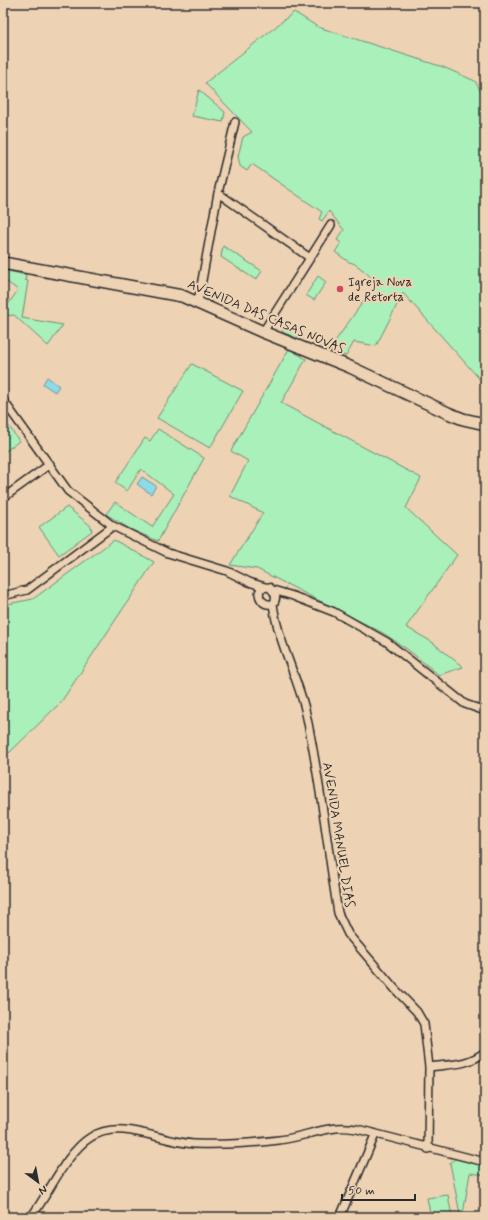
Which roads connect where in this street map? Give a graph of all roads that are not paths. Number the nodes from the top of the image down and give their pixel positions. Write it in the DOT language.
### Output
graph roads {
  1 [pos="235,122"];
  2 [pos="218,193"];
  3 [pos="331,226"];
  4 [pos="310,258"];
  5 [pos="3,264"];
  6 [pos="198,302"];
  7 [pos="263,332"];
  8 [pos="3,400"];
  9 [pos="485,424"];
  10 [pos="50,464"];
  11 [pos="3,498"];
  12 [pos="113,526"];
  13 [pos="249,582"];
  14 [pos="265,587"];
  15 [pos="273,590"];
  16 [pos="3,596"];
  17 [pos="293,596"];
  18 [pos="261,599"];
  19 [pos="274,603"];
  20 [pos="275,620"];
  21 [pos="485,711"];
  22 [pos="485,1052"];
  23 [pos="429,1067"];
  24 [pos="375,1135"];
  25 [pos="428,1148"];
  26 [pos="485,1162"];
  27 [pos="31,1217"];
  28 [pos="340,1217"];
  1 -- 2 [label="street"];
  2 -- 4 [label="street"];
  2 -- 6 [label="street"];
  3 -- 4 [label="street"];
  4 -- 7 [label="street"];
  5 -- 6 [label="street, AVENIDA DAS CASAS NOVAS"];
  6 -- 7 [label="street, AVENIDA DAS CASAS NOVAS"];
  7 -- 9 [label="street, AVENIDA DAS CASAS NOVAS"];
  8 -- 10 [label="street, AVENIDA MANUEL DIAS"];
  10 -- 11 [label="street"];
  10 -- 12 [label="street, AVENIDA MANUEL DIAS"];
  12 -- 13 [label="street, AVENIDA MANUEL DIAS"];
  12 -- 16 [label="street"];
  13 -- 14 [label="street, AVENIDA MANUEL DIAS"];
  13 -- 18 [label="street, AVENIDA MANUEL DIAS"];
  14 -- 15 [label="street, AVENIDA MANUEL DIAS"];
  14 -- 18 [label="street"];
  15 -- 17 [label="street"];
  15 -- 19 [label="street, AVENIDA MANUEL DIAS"];
  17 -- 19 [label="street"];
  17 -- 21 [label="street"];
  18 -- 19 [label="street"];
  18 -- 20 [label="street, AVENIDA MANUEL DIAS"];
  19 -- 20 [label="street, AVENIDA MANUEL DIAS"];
  20 -- 23 [label="street, AVENIDA MANUEL DIAS"];
  22 -- 23 [label="street"];
  23 -- 25 [label="street, AVENIDA MANUEL DIAS"];
  24 -- 25 [label="street"];
  24 -- 27 [label="street"];
  24 -- 28 [label="street"];
  25 -- 26 [label="street"];
}
